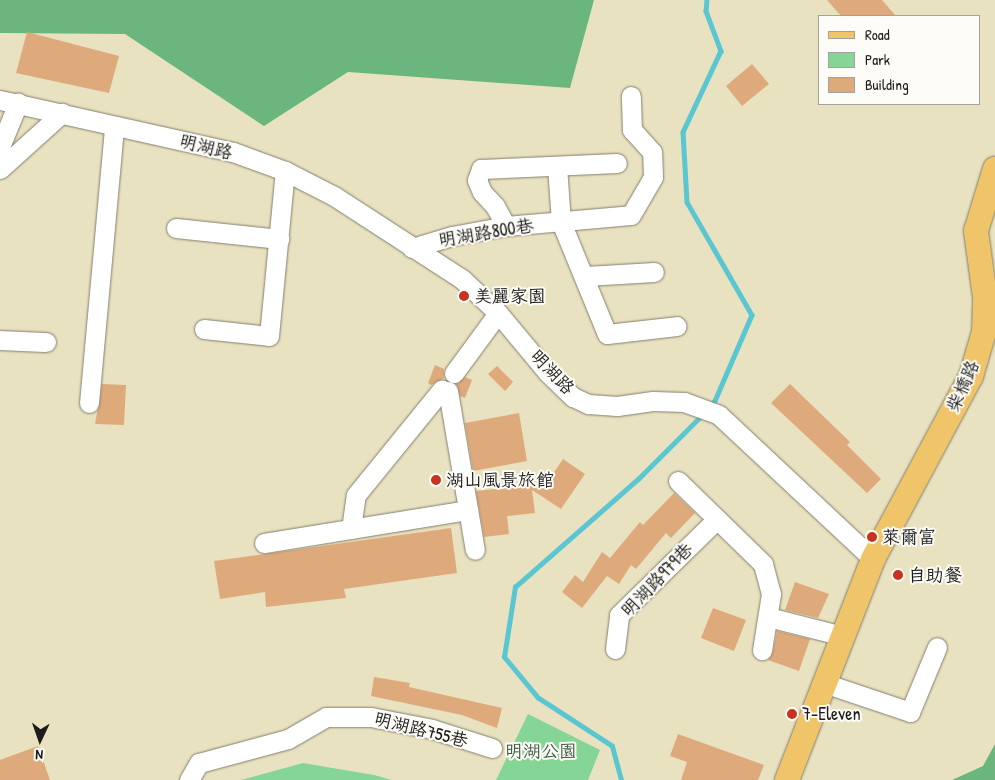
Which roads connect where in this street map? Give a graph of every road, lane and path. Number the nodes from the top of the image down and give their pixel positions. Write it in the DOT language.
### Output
graph roads {
  1 [pos="631,96"];
  2 [pos="9,102"];
  3 [pos="62,114"];
  4 [pos="114,126"];
  5 [pos="0,147"];
  6 [pos="617,163"];
  7 [pos="557,166"];
  8 [pos="0,169"];
  9 [pos="995,169"];
  10 [pos="285,171"];
  11 [pos="561,222"];
  12 [pos="506,226"];
  13 [pos="176,228"];
  14 [pos="279,239"];
  15 [pos="412,248"];
  16 [pos="654,272"];
  17 [pos="586,276"];
  18 [pos="498,313"];
  19 [pos="677,326"];
  20 [pos="204,329"];
  21 [pos="989,337"];
  22 [pos="0,340"];
  23 [pos="46,342"];
  24 [pos="454,373"];
  25 [pos="89,402"];
  26 [pos="678,481"];
  27 [pos="468,510"];
  28 [pos="717,519"];
  29 [pos="351,529"];
  30 [pos="264,543"];
  31 [pos="475,550"];
  32 [pos="873,559"];
  33 [pos="768,617"];
  34 [pos="843,636"];
  35 [pos="937,647"];
  36 [pos="615,649"];
  37 [pos="762,650"];
  38 [pos="824,682"];
  39 [pos="492,748"];
  40 [pos="189,780"];
  41 [pos="787,780"];
  1 -- 11 [label="street, 明湖路800巷"];
  2 -- 3 [label="street, 明湖路"];
  2 -- 5 [label="street"];
  3 -- 4 [label="street, 明湖路"];
  3 -- 8 [label="street"];
  4 -- 10 [label="street, 明湖路"];
  4 -- 25 [label="street"];
  6 -- 7 [label="street"];
  7 -- 11 [label="street"];
  7 -- 12 [label="street"];
  9 -- 21 [label="main road, 柴橋路"];
  10 -- 14 [label="street"];
  10 -- 15 [label="street, 明湖路"];
  11 -- 12 [label="street, 明湖路800巷"];
  11 -- 17 [label="street"];
  12 -- 15 [label="street, 明湖路800巷"];
  13 -- 14 [label="street"];
  14 -- 20 [label="street"];
  15 -- 18 [label="street, 明湖路"];
  16 -- 17 [label="street"];
  17 -- 19 [label="street"];
  18 -- 24 [label="street"];
  18 -- 32 [label="street, 明湖路"];
  21 -- 32 [label="main road, 柴橋路"];
  22 -- 23 [label="street"];
  26 -- 28 [label="street"];
  27 -- 29 [label="street"];
  27 -- 29 [label="street"];
  27 -- 31 [label="street"];
  28 -- 33 [label="street"];
  28 -- 36 [label="street, 明湖路979巷"];
  29 -- 30 [label="street"];
  32 -- 34 [label="main road"];
  33 -- 34 [label="street"];
  33 -- 37 [label="street"];
  34 -- 38 [label="main road"];
  35 -- 38 [label="street"];
  38 -- 41 [label="main road"];
  39 -- 40 [label="street, 明湖路755巷"];
}
